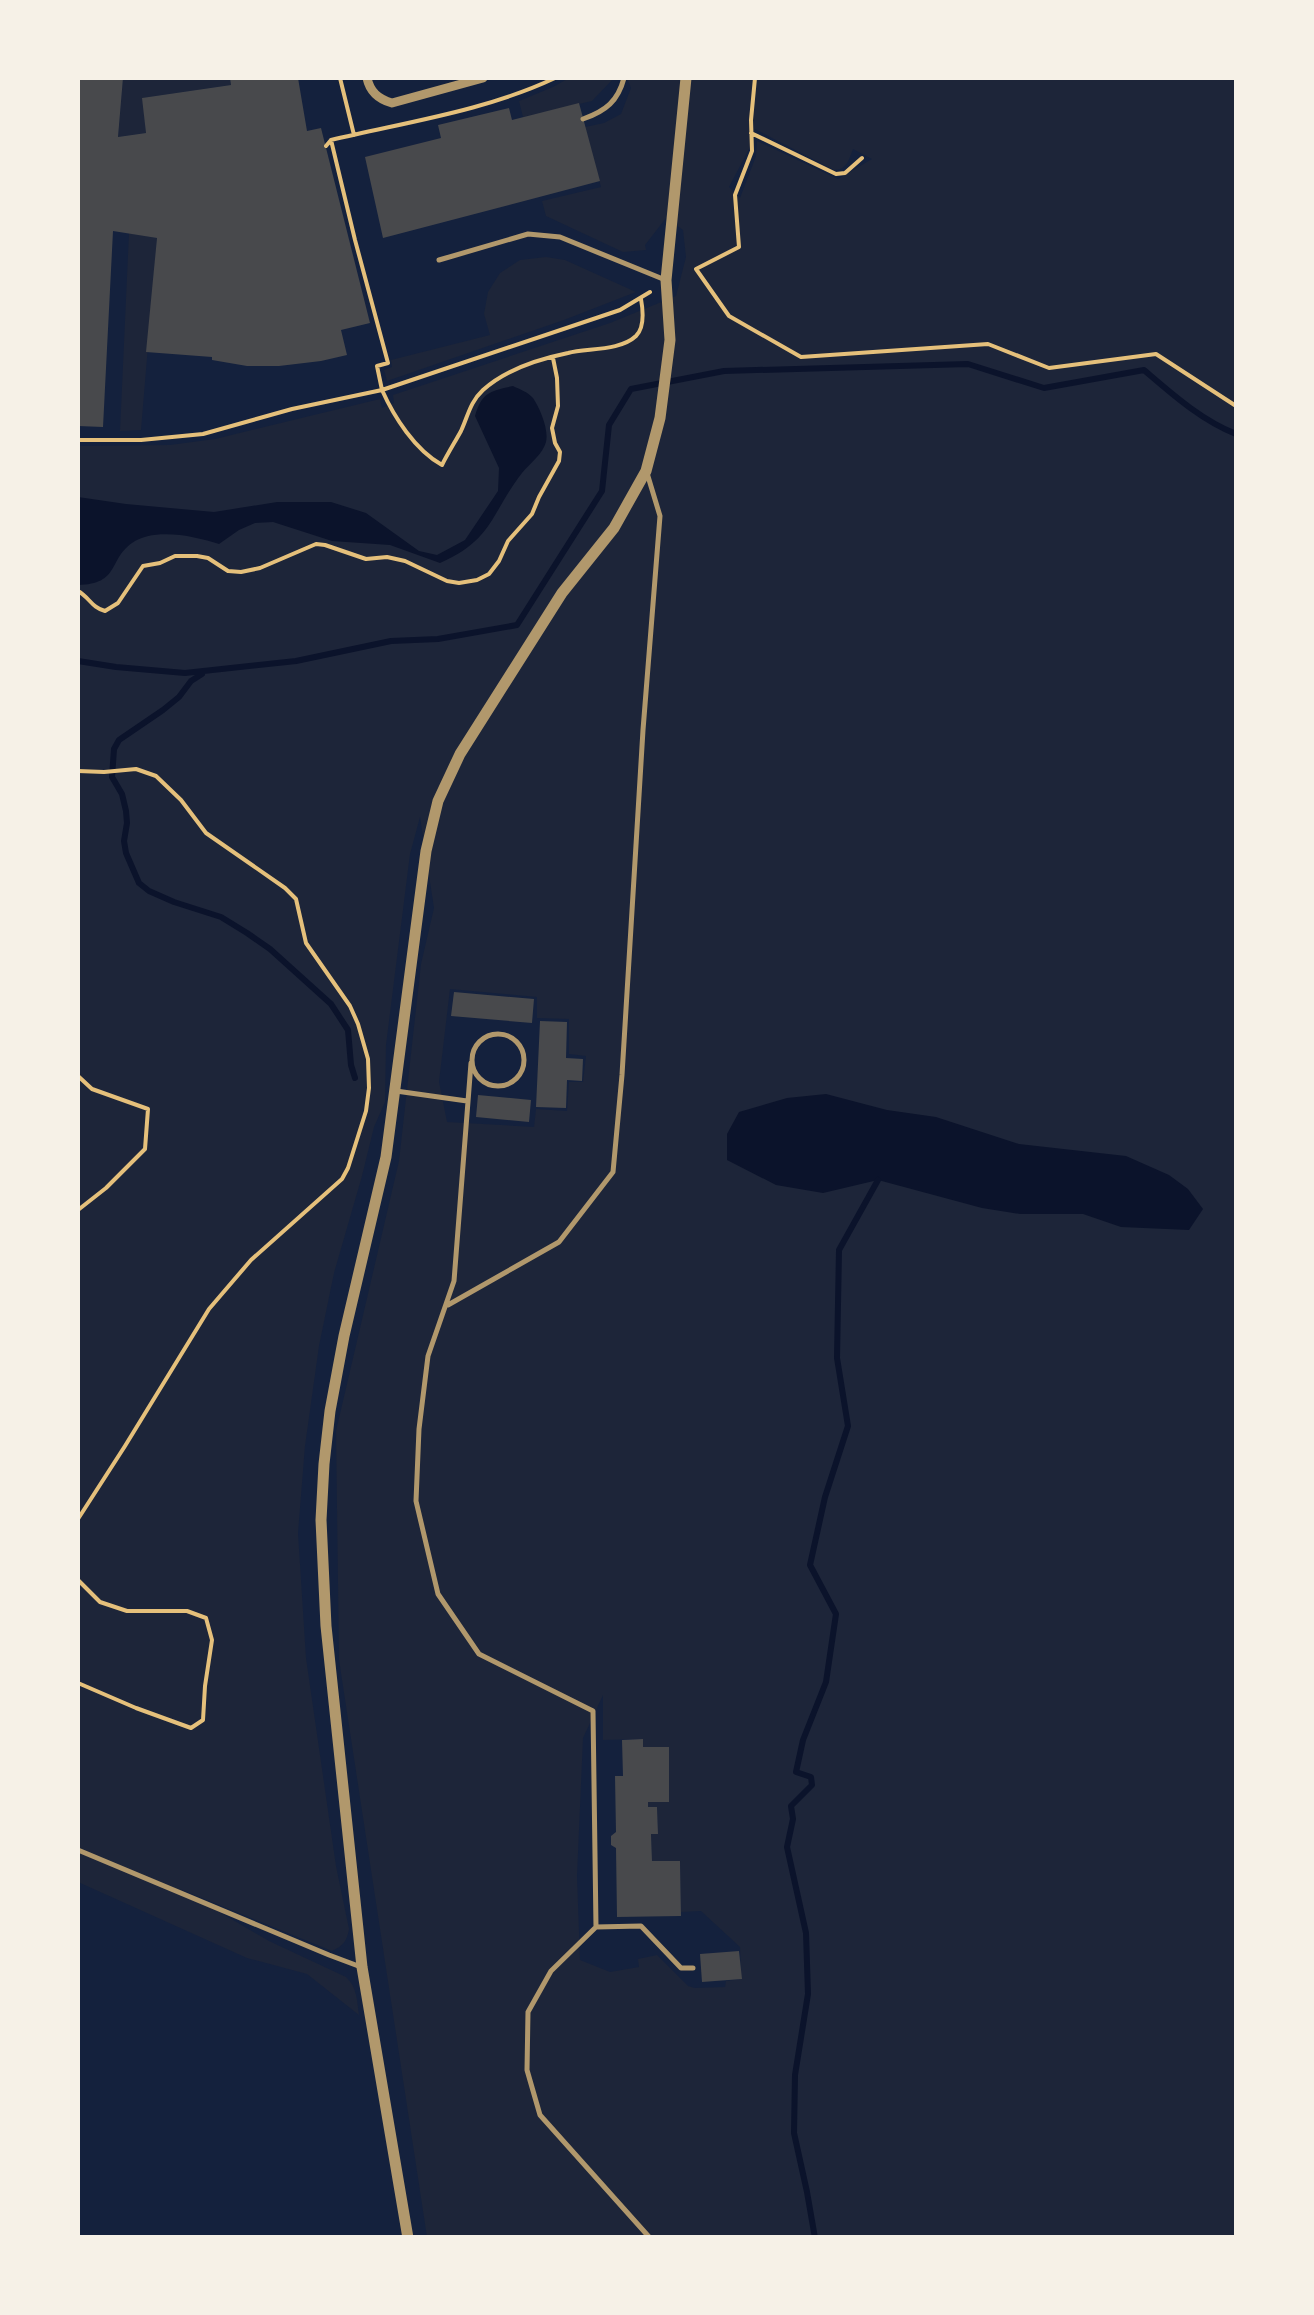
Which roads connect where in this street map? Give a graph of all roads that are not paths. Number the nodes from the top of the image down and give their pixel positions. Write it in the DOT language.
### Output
graph roads {
  1 [pos="367,78"];
  2 [pos="483,78"];
  3 [pos="624,78"];
  4 [pos="686,78"];
  5 [pos="583,120"];
  6 [pos="439,260"];
  7 [pos="666,280"];
  8 [pos="646,471"];
  9 [pos="471,1063"];
  10 [pos="396,1091"];
  11 [pos="468,1101"];
  12 [pos="445,1306"];
  13 [pos="78,1850"];
  14 [pos="596,1927"];
  15 [pos="362,1967"];
  16 [pos="694,1968"];
  17 [pos="408,2238"];
  18 [pos="650,2238"];
  1 -- 2 [label="street"];
  3 -- 5 [label="lane"];
  4 -- 7 [label="street"];
  6 -- 7 [label="lane"];
  7 -- 8 [label="street"];
  8 -- 10 [label="street"];
  8 -- 12 [label="lane"];
  9 -- 9 [label="lane"];
  9 -- 11 [label="lane"];
  10 -- 11 [label="lane"];
  10 -- 15 [label="street"];
  11 -- 12 [label="lane"];
  12 -- 14 [label="lane"];
  13 -- 15 [label="lane"];
  14 -- 16 [label="lane"];
  14 -- 18 [label="lane"];
  15 -- 17 [label="street"];
}
